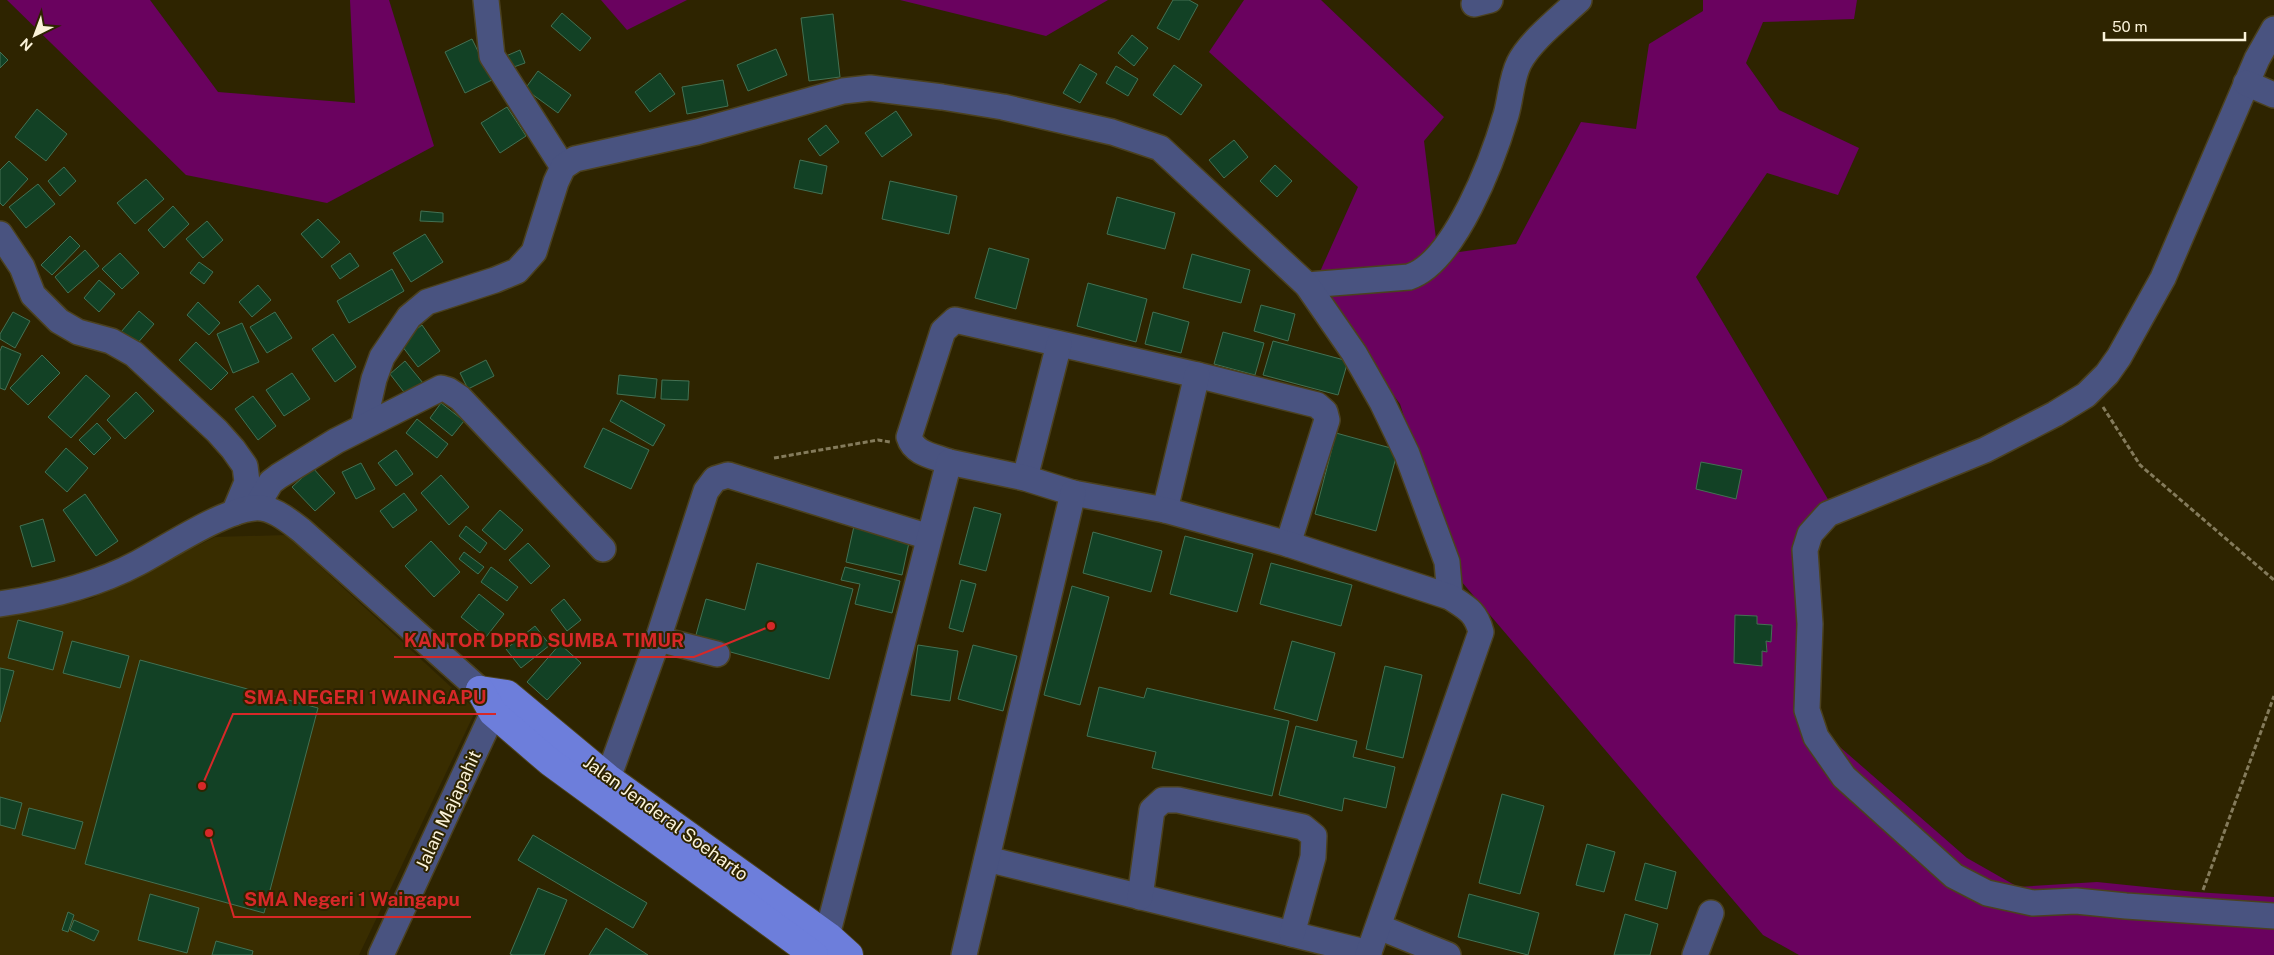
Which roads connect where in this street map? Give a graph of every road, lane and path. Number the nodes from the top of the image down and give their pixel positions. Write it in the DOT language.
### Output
graph roads {
  1 [pos="486,0"];
  2 [pos="1579,0"];
  3 [pos="2274,29"];
  4 [pos="2246,83"];
  5 [pos="2274,94"];
  6 [pos="563,167"];
  7 [pos="0,234"];
  8 [pos="1307,285"];
  9 [pos="1059,344"];
  10 [pos="1197,375"];
  11 [pos="2091,390"];
  12 [pos="363,427"];
  13 [pos="911,445"];
  14 [pos="774,458"];
  15 [pos="948,462"];
  16 [pos="1026,478"];
  17 [pos="1073,493"];
  18 [pos="245,510"];
  19 [pos="1165,510"];
  20 [pos="929,537"];
  21 [pos="1288,544"];
  22 [pos="603,549"];
  23 [pos="2274,580"];
  24 [pos="1450,597"];
  25 [pos="0,604"];
  26 [pos="658,639"];
  27 [pos="717,654"];
  28 [pos="2274,696"];
  29 [pos="493,699"];
  30 [pos="608,778"];
  31 [pos="987,859"];
  32 [pos="1140,897"];
  33 [pos="2195,910"];
  34 [pos="1711,913"];
  35 [pos="2274,916"];
  36 [pos="1379,927"];
  37 [pos="1292,934"];
  38 [pos="821,949"];
  39 [pos="1369,954"];
  40 [pos="381,955"];
  41 [pos="849,955"];
  42 [pos="964,955"];
  43 [pos="1448,955"];
  44 [pos="1695,955"];
  1 -- 6 [label="street"];
  2 -- 8 [label="street"];
  3 -- 4 [label="street"];
  4 -- 5 [label="street"];
  4 -- 11 [label="street"];
  6 -- 8 [label="street"];
  6 -- 12 [label="street"];
  7 -- 18 [label="street"];
  8 -- 24 [label="street"];
  9 -- 10 [label="street"];
  9 -- 13 [label="street"];
  9 -- 16 [label="street"];
  10 -- 19 [label="street"];
  10 -- 21 [label="street"];
  11 -- 23 [label="path"];
  11 -- 33 [label="street"];
  12 -- 18 [label="street"];
  12 -- 22 [label="street"];
  13 -- 14 [label="path"];
  13 -- 15 [label="street"];
  15 -- 16 [label="street"];
  15 -- 20 [label="street"];
  16 -- 17 [label="street"];
  17 -- 19 [label="street"];
  17 -- 31 [label="street"];
  18 -- 25 [label="street"];
  18 -- 29 [label="street, Jalan Jenderal Soeharto"];
  19 -- 21 [label="street"];
  20 -- 26 [label="street"];
  20 -- 38 [label="street"];
  21 -- 24 [label="street"];
  24 -- 36 [label="street"];
  26 -- 27 [label="street"];
  26 -- 30 [label="street"];
  28 -- 33 [label="path"];
  29 -- 30 [label="main road, Jalan Jenderal Soeharto"];
  29 -- 38 [label="main road, Jalan Jenderal Soeharto"];
  29 -- 40 [label="street, Jalan Majapahit"];
  30 -- 38 [label="main road, Jalan Jenderal Soeharto"];
  31 -- 32 [label="street"];
  31 -- 42 [label="street"];
  32 -- 37 [label="street"];
  32 -- 37 [label="street"];
  33 -- 35 [label="street"];
  34 -- 44 [label="street"];
  36 -- 39 [label="street"];
  36 -- 43 [label="street"];
  37 -- 39 [label="street"];
  38 -- 41 [label="main road, Jalan Jenderal Soeharto"];
}
